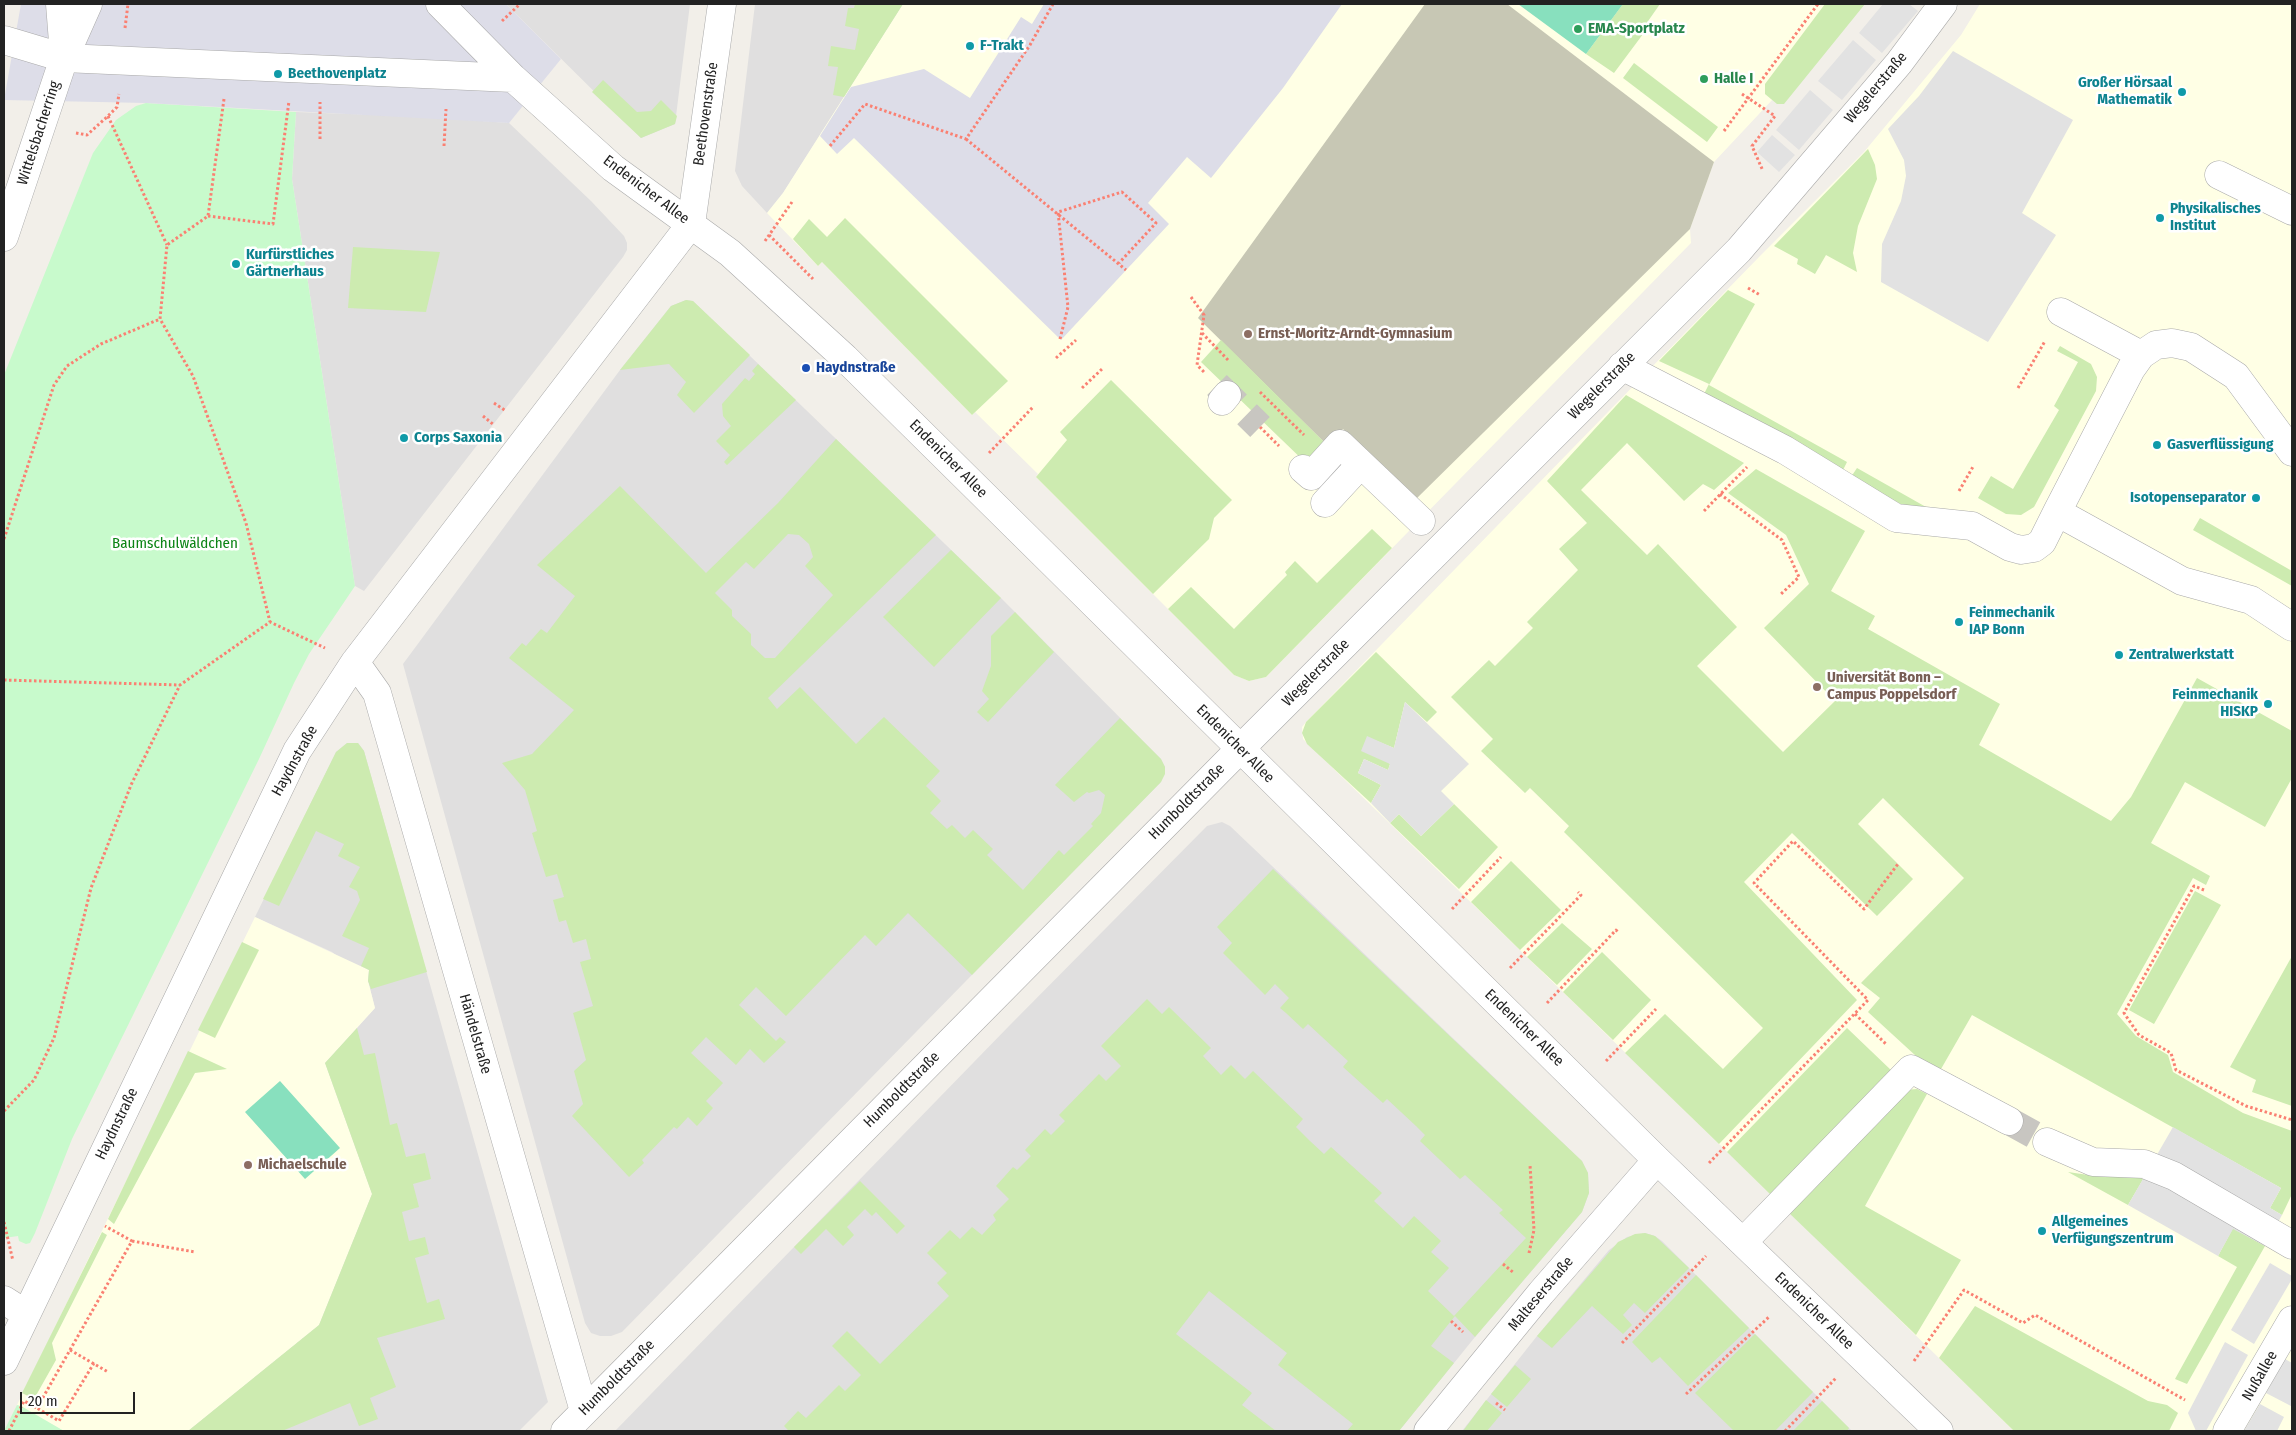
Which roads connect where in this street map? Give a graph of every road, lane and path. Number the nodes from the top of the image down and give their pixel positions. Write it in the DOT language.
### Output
graph roads {
  1 [pos="60,4"];
  2 [pos="88,4"];
  3 [pos="128,4"];
  4 [pos="440,4"];
  5 [pos="722,4"];
  6 [pos="1053,4"];
  7 [pos="1818,4"];
  8 [pos="1943,4"];
  9 [pos="125,30"];
  10 [pos="4,40"];
  11 [pos="64,58"];
  12 [pos="229,67"];
  13 [pos="293,70"];
  14 [pos="514,78"];
  15 [pos="120,87"];
  16 [pos="1742,94"];
  17 [pos="1748,99"];
  18 [pos="108,116"];
  19 [pos="42,124"];
  20 [pos="1724,131"];
  21 [pos="966,140"];
  22 [pos="830,146"];
  23 [pos="2219,175"];
  24 [pos="792,202"];
  25 [pos="1778,205"];
  26 [pos="2292,211"];
  27 [pos="1058,212"];
  28 [pos="208,216"];
  29 [pos="691,224"];
  30 [pos="4,237"];
  31 [pos="167,246"];
  32 [pos="1119,263"];
  33 [pos="1126,270"];
  34 [pos="818,284"];
  35 [pos="1752,291"];
  36 [pos="1760,295"];
  37 [pos="1191,297"];
  38 [pos="2061,312"];
  39 [pos="160,319"];
  40 [pos="1202,333"];
  41 [pos="1060,339"];
  42 [pos="1076,340"];
  43 [pos="2141,355"];
  44 [pos="1056,358"];
  45 [pos="1197,366"];
  46 [pos="1622,366"];
  47 [pos="1236,368"];
  48 [pos="1102,369"];
  49 [pos="1082,388"];
  50 [pos="2018,388"];
  51 [pos="1258,389"];
  52 [pos="494,402"];
  53 [pos="1034,406"];
  54 [pos="502,408"];
  55 [pos="483,416"];
  56 [pos="491,422"];
  57 [pos="1763,439"];
  58 [pos="2292,452"];
  59 [pos="987,455"];
  60 [pos="1327,458"];
  61 [pos="1361,464"];
  62 [pos="1303,469"];
  63 [pos="1720,494"];
  64 [pos="1325,503"];
  65 [pos="1704,511"];
  66 [pos="2057,512"];
  67 [pos="1421,521"];
  68 [pos="4,539"];
  69 [pos="1780,595"];
  70 [pos="270,622"];
  71 [pos="2292,627"];
  72 [pos="355,662"];
  73 [pos="4,680"];
  74 [pos="180,685"];
  75 [pos="1240,749"];
  76 [pos="1502,857"];
  77 [pos="1898,864"];
  78 [pos="2204,890"];
  79 [pos="1578,892"];
  80 [pos="1619,933"];
  81 [pos="1429,934"];
  82 [pos="1487,991"];
  83 [pos="1656,1009"];
  84 [pos="1855,1014"];
  85 [pos="1524,1027"];
  86 [pos="1911,1069"];
  87 [pos="1583,1085"];
  88 [pos="4,1112"];
  89 [pos="2292,1120"];
  90 [pos="2009,1122"];
  91 [pos="2047,1142"];
  92 [pos="1657,1160"];
  93 [pos="1530,1165"];
  94 [pos="1686,1186"];
  95 [pos="111,1229"];
  96 [pos="1737,1236"];
  97 [pos="132,1241"];
  98 [pos="2292,1245"];
  99 [pos="195,1252"];
  100 [pos="1528,1256"];
  101 [pos="1520,1268"];
  102 [pos="1510,1282"];
  103 [pos="1796,1293"];
  104 [pos="15,1307"];
  105 [pos="2292,1320"];
  106 [pos="1451,1321"];
  107 [pos="1470,1325"];
  108 [pos="1463,1332"];
  109 [pos="1622,1343"];
  110 [pos="70,1350"];
  111 [pos="1859,1354"];
  112 [pos="1489,1356"];
  113 [pos="4,1361"];
  114 [pos="94,1363"];
  115 [pos="108,1372"];
  116 [pos="1895,1388"];
  117 [pos="1686,1394"];
  118 [pos="2185,1400"];
  119 [pos="37,1408"];
  120 [pos="584,1411"];
  121 [pos="9,1431"];
  122 [pos="565,1431"];
  123 [pos="1428,1431"];
  124 [pos="1785,1431"];
  125 [pos="1939,1431"];
  126 [pos="2227,1431"];
  1 -- 11 [label="street"];
  2 -- 11 [label="street"];
  3 -- 9 [label="path"];
  4 -- 14 [label="street"];
  5 -- 29 [label="street, Beethovenstraße"];
  6 -- 21 [label="path"];
  7 -- 17 [label="path"];
  8 -- 25 [label="street, Wegelerstraße"];
  10 -- 11 [label="street"];
  11 -- 12 [label="street"];
  11 -- 19 [label="street, Wittelsbacherring"];
  12 -- 13 [label="street"];
  12 -- 28 [label="path"];
  13 -- 14 [label="street"];
  13 -- 28 [label="path"];
  14 -- 29 [label="street, Endenicher Allee"];
  15 -- 18 [label="path"];
  16 -- 17 [label="path"];
  17 -- 20 [label="path"];
  17 -- 25 [label="path"];
  18 -- 19 [label="path"];
  18 -- 31 [label="path"];
  19 -- 30 [label="street, Wittelsbacherring"];
  21 -- 22 [label="path"];
  21 -- 27 [label="path"];
  23 -- 26 [label="street"];
  24 -- 34 [label="path"];
  25 -- 46 [label="street, Wegelerstraße"];
  27 -- 32 [label="path"];
  27 -- 32 [label="path"];
  27 -- 41 [label="path"];
  28 -- 31 [label="path"];
  29 -- 72 [label="street, Haydnstraße"];
  29 -- 75 [label="street, Endenicher Allee"];
  31 -- 39 [label="path"];
  32 -- 33 [label="path"];
  35 -- 36 [label="path"];
  37 -- 40 [label="path"];
  38 -- 43 [label="street"];
  38 -- 50 [label="path"];
  39 -- 68 [label="path"];
  39 -- 70 [label="path"];
  40 -- 45 [label="path"];
  40 -- 47 [label="path"];
  42 -- 44 [label="path"];
  43 -- 58 [label="street"];
  43 -- 66 [label="street"];
  46 -- 57 [label="street"];
  46 -- 75 [label="street, Wegelerstraße"];
  48 -- 49 [label="path"];
  51 -- 60 [label="path"];
  52 -- 54 [label="path"];
  53 -- 59 [label="path"];
  55 -- 56 [label="path"];
  57 -- 63 [label="path"];
  57 -- 66 [label="street"];
  60 -- 61 [label="street"];
  60 -- 62 [label="street"];
  61 -- 64 [label="street"];
  61 -- 67 [label="street"];
  63 -- 65 [label="path"];
  63 -- 69 [label="path"];
  66 -- 71 [label="street"];
  70 -- 72 [label="path"];
  70 -- 74 [label="path"];
  72 -- 104 [label="street, Haydnstraße"];
  72 -- 120 [label="street, Händelstraße"];
  73 -- 74 [label="path"];
  74 -- 88 [label="path"];
  75 -- 81 [label="street, Endenicher Allee"];
  75 -- 120 [label="street, Humboldtstraße"];
  76 -- 81 [label="path"];
  77 -- 84 [label="path"];
  78 -- 89 [label="path"];
  79 -- 82 [label="path"];
  80 -- 85 [label="path"];
  81 -- 82 [label="street, Endenicher Allee"];
  82 -- 85 [label="street, Endenicher Allee"];
  83 -- 87 [label="path"];
  84 -- 86 [label="path"];
  84 -- 94 [label="path"];
  85 -- 87 [label="street, Endenicher Allee"];
  86 -- 90 [label="street"];
  86 -- 96 [label="street"];
  87 -- 92 [label="street, Endenicher Allee"];
  91 -- 98 [label="street"];
  92 -- 94 [label="street, Endenicher Allee"];
  92 -- 112 [label="street, Malteserstraße"];
  93 -- 100 [label="path"];
  94 -- 96 [label="street, Endenicher Allee"];
  95 -- 97 [label="path"];
  96 -- 103 [label="street, Endenicher Allee"];
  96 -- 109 [label="path"];
  97 -- 99 [label="path"];
  97 -- 110 [label="path"];
  101 -- 102 [label="path"];
  103 -- 111 [label="street, Endenicher Allee"];
  103 -- 117 [label="path"];
  104 -- 113 [label="street, Haydnstraße"];
  105 -- 126 [label="street, Nußallee"];
  106 -- 108 [label="path"];
  107 -- 108 [label="path"];
  108 -- 112 [label="path"];
  110 -- 114 [label="path"];
  110 -- 119 [label="path"];
  111 -- 116 [label="street, Endenicher Allee"];
  111 -- 124 [label="path"];
  112 -- 123 [label="street, Malteserstraße"];
  114 -- 115 [label="path"];
  114 -- 119 [label="path"];
  116 -- 118 [label="path"];
  116 -- 125 [label="street, Endenicher Allee"];
  119 -- 121 [label="path"];
  120 -- 122 [label="street, Humboldtstraße"];
}
